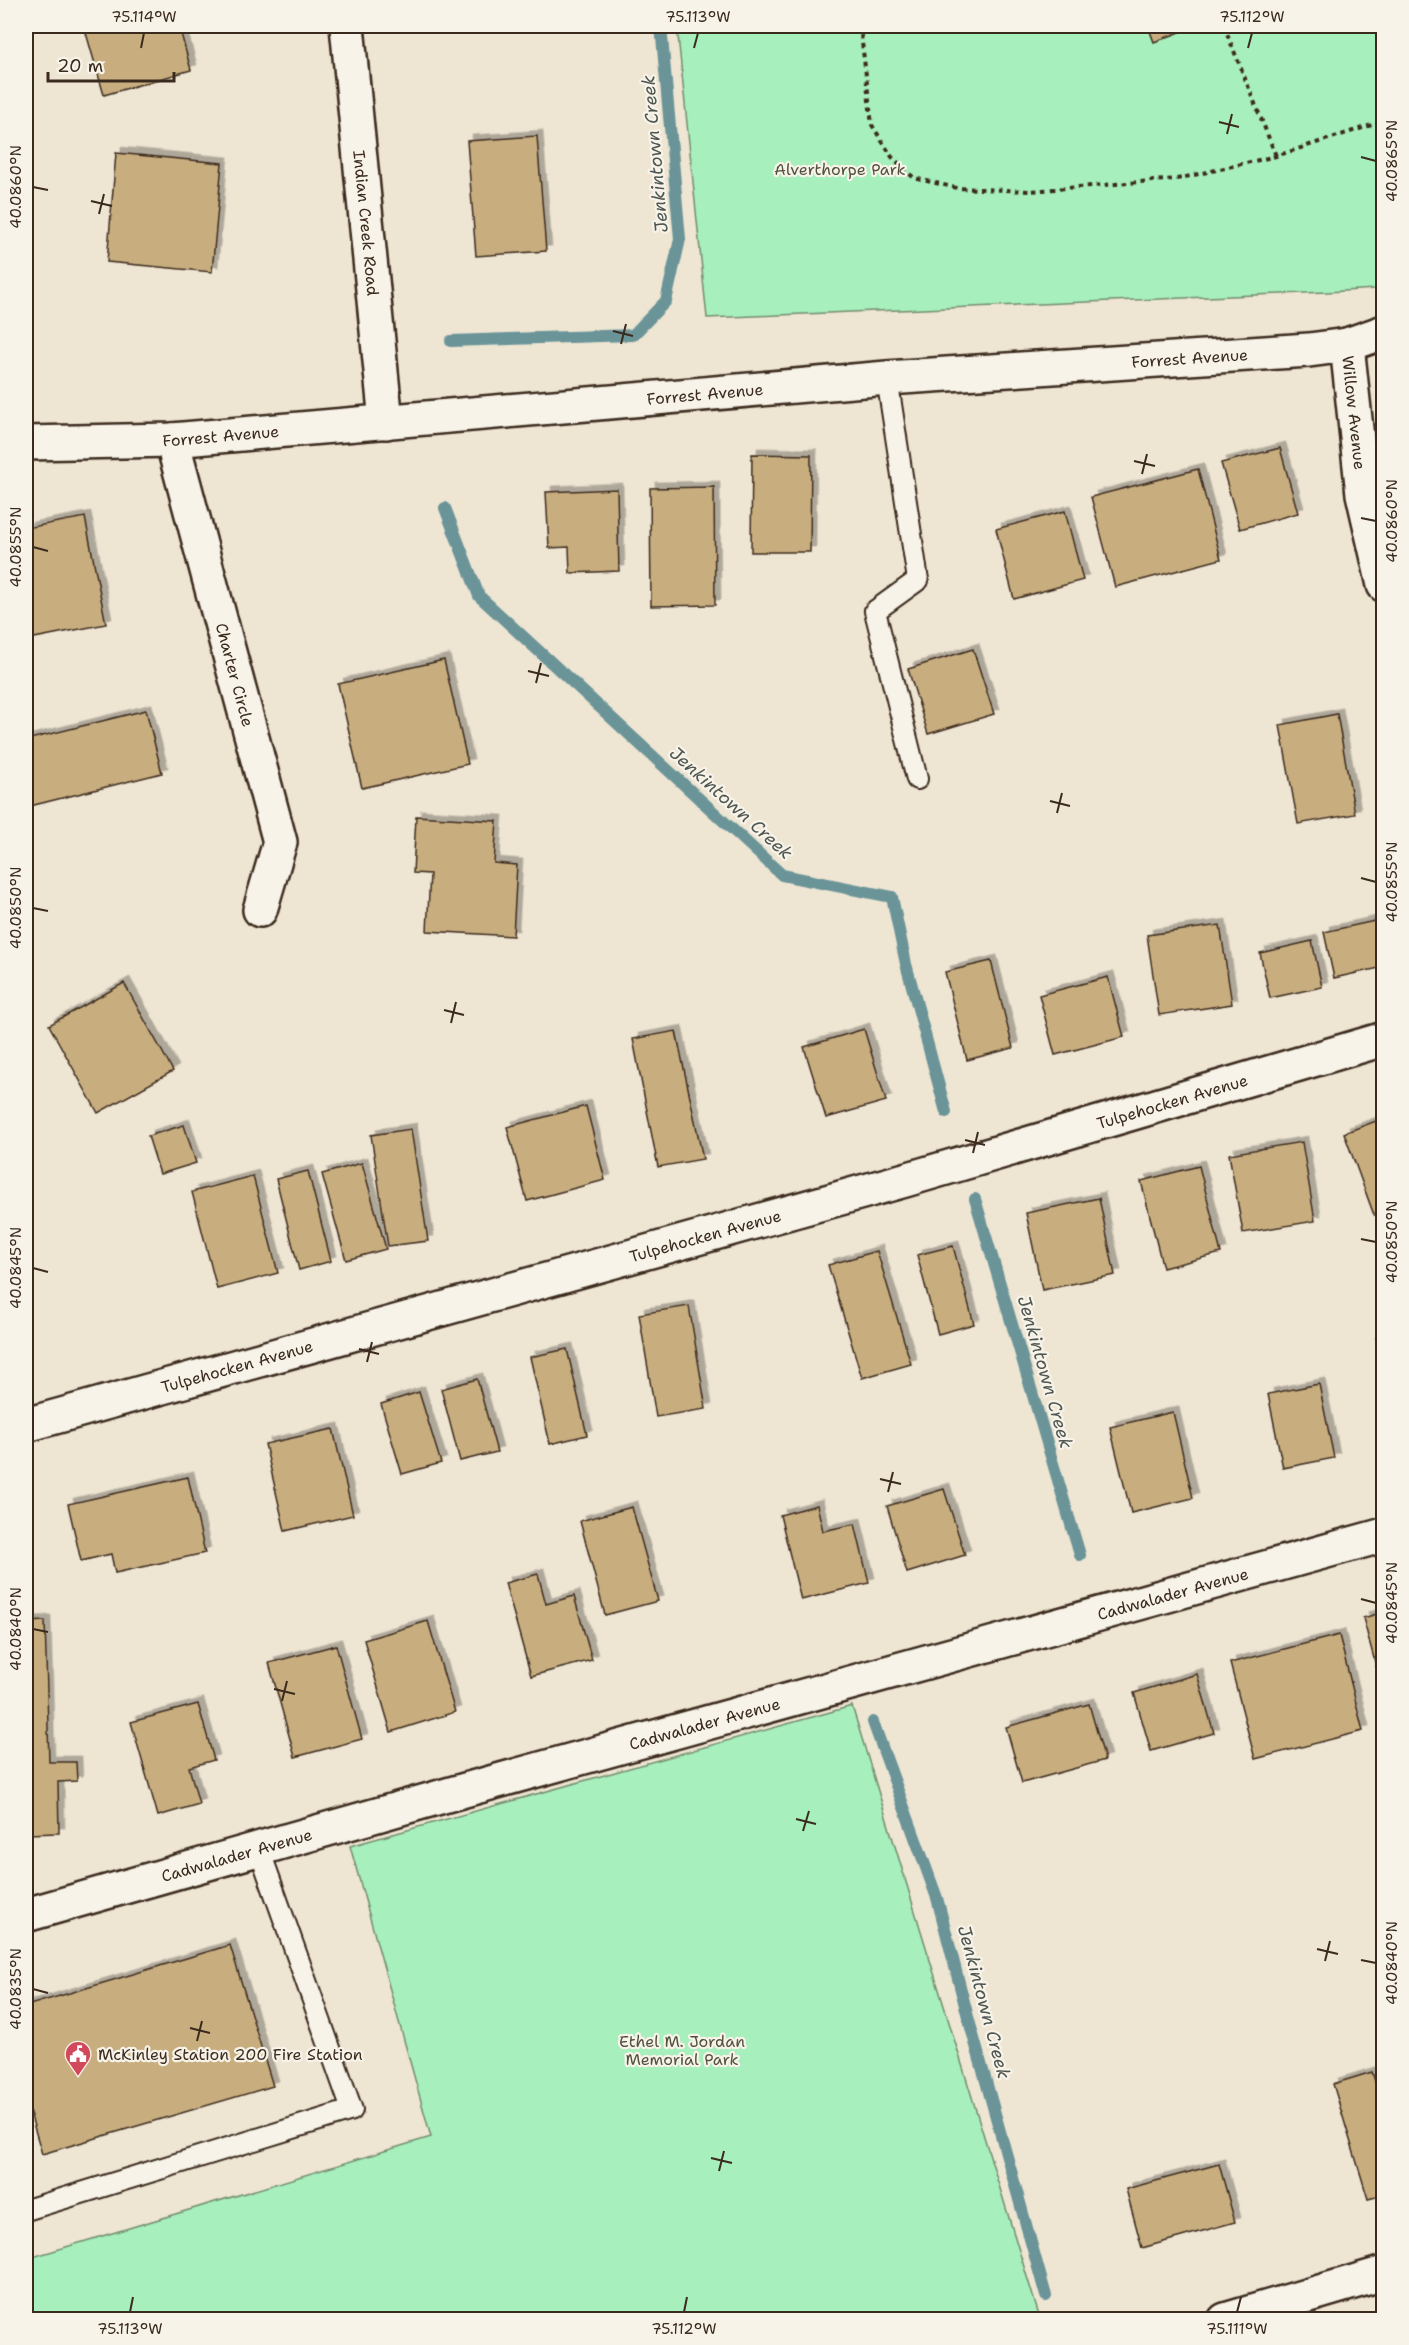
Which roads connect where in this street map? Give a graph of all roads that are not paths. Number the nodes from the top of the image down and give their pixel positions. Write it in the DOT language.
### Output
graph roads {
  1 [pos="347,26"];
  2 [pos="1383,332"];
  3 [pos="1347,345"];
  4 [pos="887,378"];
  5 [pos="386,422"];
  6 [pos="172,440"];
  7 [pos="26,443"];
  8 [pos="1383,585"];
  9 [pos="917,779"];
  10 [pos="260,910"];
  11 [pos="1383,1039"];
  12 [pos="26,1425"];
  13 [pos="1383,1535"];
  14 [pos="259,1848"];
  15 [pos="26,1916"];
  16 [pos="26,2210"];
  17 [pos="1383,2273"];
  18 [pos="1225,2319"];
  1 -- 5 [label="street, Indian Creek Road"];
  2 -- 3 [label="street, Forrest Avenue"];
  3 -- 4 [label="street, Forrest Avenue"];
  3 -- 8 [label="street, Willow Avenue"];
  4 -- 5 [label="street, Forrest Avenue"];
  4 -- 9 [label="lane"];
  5 -- 6 [label="street, Forrest Avenue"];
  6 -- 7 [label="street, Forrest Avenue"];
  6 -- 10 [label="street, Charter Circle"];
  11 -- 12 [label="street, Tulpehocken Avenue"];
  13 -- 14 [label="street, Cadwalader Avenue"];
  14 -- 15 [label="street, Cadwalader Avenue"];
  14 -- 16 [label="lane"];
  17 -- 18 [label="street"];
}
